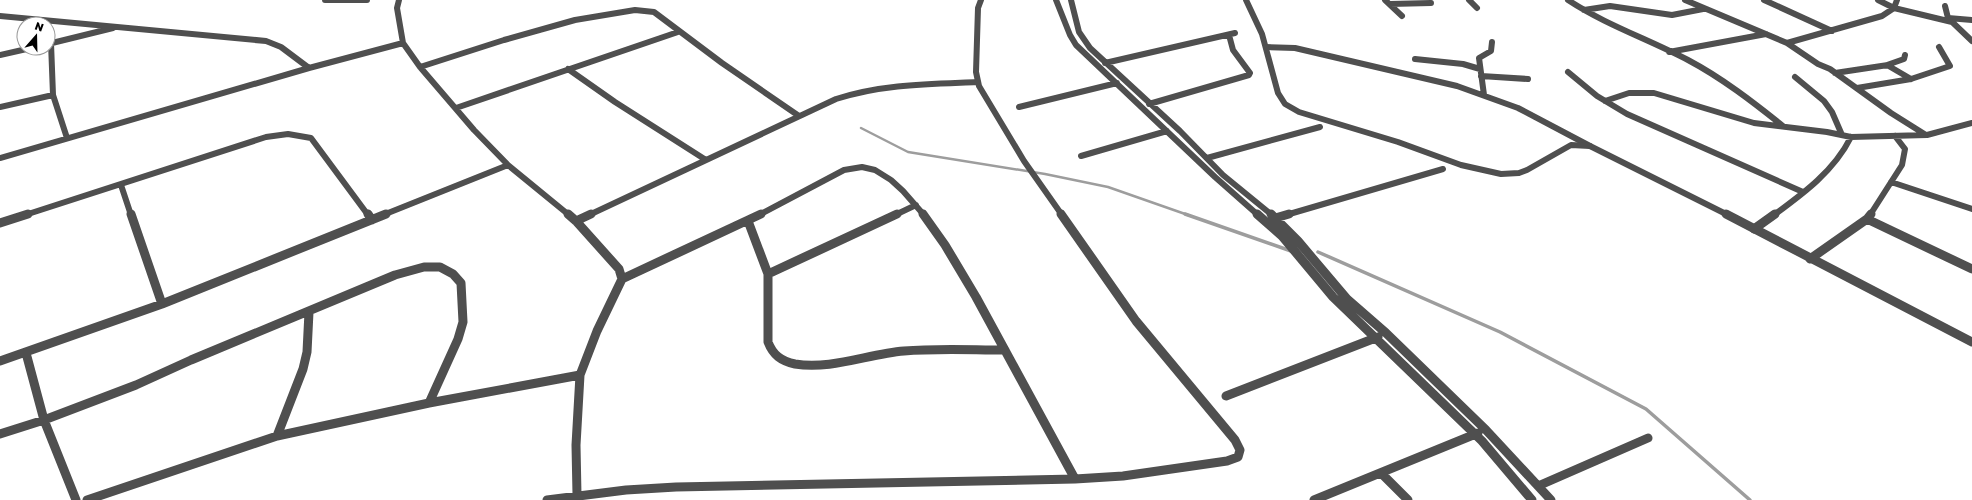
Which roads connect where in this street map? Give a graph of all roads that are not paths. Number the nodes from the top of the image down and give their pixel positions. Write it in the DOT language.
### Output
graph roads {
  1 [pos="325,0"];
  2 [pos="367,0"];
  3 [pos="399,0"];
  4 [pos="981,0"];
  5 [pos="1056,0"];
  6 [pos="1071,0"];
  7 [pos="1246,0"];
  8 [pos="1469,0"];
  9 [pos="1568,0"];
  10 [pos="1685,0"];
  11 [pos="1764,0"];
  12 [pos="1878,0"];
  13 [pos="1897,0"];
  14 [pos="1430,1"];
  15 [pos="1388,2"];
  16 [pos="1945,6"];
  17 [pos="1477,8"];
  18 [pos="1894,8"];
  19 [pos="1703,9"];
  20 [pos="1436,10"];
  21 [pos="1584,10"];
  22 [pos="0,16"];
  23 [pos="1402,16"];
  24 [pos="1950,20"];
  25 [pos="1972,20"];
  26 [pos="120,27"];
  27 [pos="1832,31"];
  28 [pos="678,32"];
  29 [pos="1767,34"];
  30 [pos="1972,41"];
  31 [pos="1492,42"];
  32 [pos="56,43"];
  33 [pos="403,43"];
  34 [pos="1787,43"];
  35 [pos="1266,47"];
  36 [pos="1939,47"];
  37 [pos="16,51"];
  38 [pos="1669,52"];
  39 [pos="0,55"];
  40 [pos="1905,55"];
  41 [pos="51,56"];
  42 [pos="1415,59"];
  43 [pos="1105,63"];
  44 [pos="1888,66"];
  45 [pos="420,67"];
  46 [pos="309,68"];
  47 [pos="568,69"];
  48 [pos="1568,72"];
  49 [pos="1480,73"];
  50 [pos="1835,73"];
  51 [pos="1795,77"];
  52 [pos="1528,79"];
  53 [pos="1910,79"];
  54 [pos="977,82"];
  55 [pos="1117,83"];
  56 [pos="1857,88"];
  57 [pos="53,95"];
  58 [pos="1484,95"];
  59 [pos="1605,101"];
  60 [pos="1149,104"];
  61 [pos="0,107"];
  62 [pos="1019,107"];
  63 [pos="456,108"];
  64 [pos="799,116"];
  65 [pos="1972,123"];
  66 [pos="1783,126"];
  67 [pos="1320,127"];
  68 [pos="1167,131"];
  69 [pos="1842,135"];
  70 [pos="1927,135"];
  71 [pos="1895,136"];
  72 [pos="67,138"];
  73 [pos="1851,138"];
  74 [pos="1590,146"];
  75 [pos="1081,156"];
  76 [pos="0,158"];
  77 [pos="1207,158"];
  78 [pos="706,160"];
  79 [pos="508,165"];
  80 [pos="1443,169"];
  81 [pos="1891,182"];
  82 [pos="121,185"];
  83 [pos="1803,192"];
  84 [pos="916,205"];
  85 [pos="1972,209"];
  86 [pos="1276,218"];
  87 [pos="1867,218"];
  88 [pos="372,220"];
  89 [pos="576,221"];
  90 [pos="748,221"];
  91 [pos="1265,221"];
  92 [pos="0,224"];
  93 [pos="1754,229"];
  94 [pos="1810,259"];
  95 [pos="1972,269"];
  96 [pos="768,274"];
  97 [pos="622,279"];
  98 [pos="162,304"];
  99 [pos="309,312"];
  100 [pos="1386,334"];
  101 [pos="1375,338"];
  102 [pos="1972,342"];
  103 [pos="1006,350"];
  104 [pos="26,353"];
  105 [pos="0,361"];
  106 [pos="580,375"];
  107 [pos="1226,396"];
  108 [pos="429,403"];
  109 [pos="44,420"];
  110 [pos="1486,430"];
  111 [pos="0,434"];
  112 [pos="1475,435"];
  113 [pos="277,436"];
  114 [pos="1648,438"];
  115 [pos="1381,472"];
  116 [pos="1075,479"];
  117 [pos="1538,486"];
  118 [pos="577,495"];
  119 [pos="76,500"];
  120 [pos="87,500"];
  121 [pos="547,500"];
  122 [pos="1314,500"];
  123 [pos="1408,500"];
  124 [pos="1532,500"];
  125 [pos="1551,500"];
  1 -- 2 [label="street"];
  3 -- 33 [label="street"];
  4 -- 54 [label="street"];
  5 -- 55 [label="street"];
  6 -- 43 [label="street"];
  7 -- 35 [label="street"];
  8 -- 17 [label="street"];
  9 -- 21 [label="street"];
  10 -- 19 [label="street"];
  11 -- 27 [label="street"];
  12 -- 18 [label="street"];
  13 -- 18 [label="street"];
  14 -- 15 [label="street"];
  14 -- 20 [label="street"];
  15 -- 23 [label="street"];
  16 -- 24 [label="street"];
  18 -- 24 [label="street"];
  18 -- 27 [label="street"];
  19 -- 21 [label="street"];
  19 -- 29 [label="street"];
  21 -- 38 [label="street"];
  22 -- 26 [label="street"];
  24 -- 25 [label="street"];
  24 -- 30 [label="street"];
  26 -- 32 [label="street"];
  26 -- 46 [label="street"];
  27 -- 34 [label="street"];
  28 -- 45 [label="street"];
  28 -- 47 [label="street"];
  28 -- 64 [label="street"];
  29 -- 34 [label="street"];
  29 -- 38 [label="street"];
  31 -- 49 [label="street"];
  33 -- 45 [label="street"];
  33 -- 46 [label="street"];
  34 -- 50 [label="street"];
  35 -- 58 [label="street"];
  35 -- 74 [label="street"];
  36 -- 53 [label="street"];
  37 -- 39 [label="street"];
  38 -- 66 [label="street"];
  40 -- 44 [label="street"];
  41 -- 57 [label="street"];
  42 -- 49 [label="street"];
  43 -- 60 [label="street"];
  43 -- 60 [label="street"];
  44 -- 50 [label="street"];
  44 -- 53 [label="street"];
  45 -- 63 [label="street"];
  46 -- 72 [label="street"];
  47 -- 63 [label="street"];
  47 -- 78 [label="street"];
  48 -- 59 [label="street"];
  49 -- 52 [label="street"];
  49 -- 58 [label="street"];
  50 -- 56 [label="street"];
  51 -- 69 [label="street"];
  53 -- 56 [label="street"];
  54 -- 64 [label="street"];
  54 -- 116 [label="street"];
  55 -- 62 [label="street"];
  55 -- 68 [label="street"];
  56 -- 70 [label="street"];
  57 -- 61 [label="street"];
  57 -- 72 [label="street"];
  58 -- 74 [label="street"];
  59 -- 66 [label="street"];
  59 -- 83 [label="street"];
  60 -- 77 [label="street"];
  63 -- 79 [label="street"];
  64 -- 78 [label="street"];
  65 -- 70 [label="street"];
  66 -- 69 [label="street"];
  67 -- 77 [label="street"];
  68 -- 75 [label="street"];
  68 -- 91 [label="street"];
  69 -- 73 [label="street"];
  70 -- 71 [label="street"];
  71 -- 73 [label="street"];
  71 -- 81 [label="street"];
  72 -- 76 [label="street"];
  73 -- 83 [label="street"];
  74 -- 93 [label="street"];
  77 -- 86 [label="street"];
  78 -- 89 [label="street"];
  79 -- 88 [label="street"];
  79 -- 89 [label="street"];
  80 -- 86 [label="street"];
  81 -- 85 [label="street"];
  81 -- 87 [label="street"];
  82 -- 88 [label="street"];
  82 -- 92 [label="street"];
  82 -- 98 [label="street"];
  83 -- 93 [label="street"];
  84 -- 90 [label="street"];
  84 -- 96 [label="street"];
  84 -- 103 [label="street"];
  86 -- 91 [label="street"];
  86 -- 100 [label="street"];
  87 -- 94 [label="street"];
  87 -- 95 [label="street"];
  88 -- 98 [label="street"];
  89 -- 97 [label="street"];
  90 -- 96 [label="street"];
  90 -- 97 [label="street"];
  91 -- 101 [label="street"];
  93 -- 94 [label="street"];
  94 -- 102 [label="street"];
  96 -- 103 [label="street"];
  97 -- 106 [label="street"];
  98 -- 104 [label="street"];
  99 -- 108 [label="street"];
  99 -- 109 [label="street"];
  99 -- 113 [label="street"];
  100 -- 101 [label="street"];
  100 -- 110 [label="street"];
  101 -- 107 [label="street"];
  101 -- 112 [label="street"];
  103 -- 116 [label="street"];
  104 -- 105 [label="street"];
  104 -- 109 [label="street"];
  106 -- 108 [label="street"];
  106 -- 118 [label="street"];
  108 -- 113 [label="street"];
  109 -- 111 [label="street"];
  109 -- 119 [label="street"];
  110 -- 112 [label="street"];
  110 -- 117 [label="street"];
  112 -- 115 [label="street"];
  112 -- 124 [label="street"];
  113 -- 120 [label="street"];
  114 -- 117 [label="street"];
  115 -- 122 [label="street"];
  115 -- 123 [label="street"];
  116 -- 118 [label="street"];
  117 -- 125 [label="street"];
  118 -- 121 [label="street"];
}
